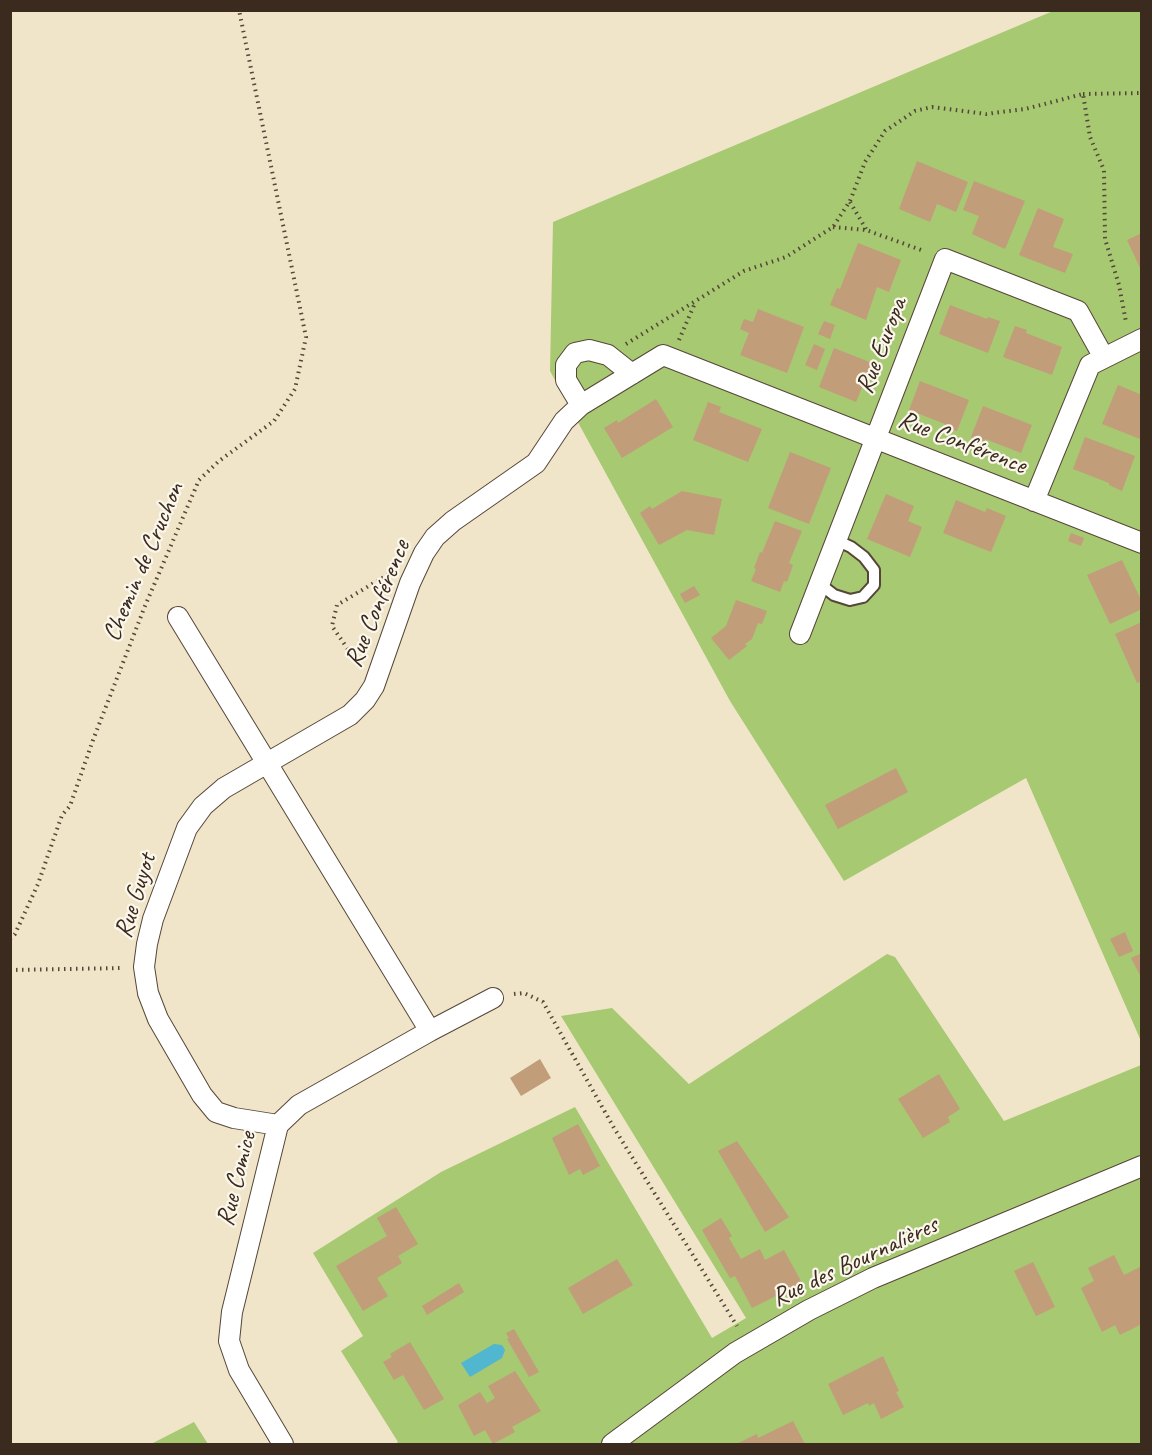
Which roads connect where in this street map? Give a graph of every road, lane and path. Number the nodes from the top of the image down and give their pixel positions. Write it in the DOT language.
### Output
graph roads {
  1 [pos="239,10"];
  2 [pos="1142,93"];
  3 [pos="1083,94"];
  4 [pos="850,201"];
  5 [pos="832,227"];
  6 [pos="866,230"];
  7 [pos="945,260"];
  8 [pos="695,302"];
  9 [pos="1136,341"];
  10 [pos="608,355"];
  11 [pos="1103,356"];
  12 [pos="671,358"];
  13 [pos="632,374"];
  14 [pos="581,405"];
  15 [pos="874,438"];
  16 [pos="1034,501"];
  17 [pos="836,540"];
  18 [pos="1142,543"];
  19 [pos="424,553"];
  20 [pos="821,579"];
  21 [pos="178,617"];
  22 [pos="800,634"];
  23 [pos="374,686"];
  24 [pos="267,762"];
  25 [pos="10,939"];
  26 [pos="144,967"];
  27 [pos="10,970"];
  28 [pos="493,998"];
  29 [pos="430,1031"];
  30 [pos="278,1125"];
  31 [pos="1142,1166"];
  32 [pos="749,1344"];
  33 [pos="283,1444"];
  34 [pos="612,1444"];
  1 -- 25 [label="path, Chemin de Cruchon"];
  2 -- 3 [label="path"];
  3 -- 4 [label="path"];
  3 -- 9 [label="path"];
  4 -- 5 [label="path"];
  4 -- 6 [label="path"];
  5 -- 6 [label="path"];
  5 -- 8 [label="path"];
  6 -- 7 [label="path"];
  7 -- 11 [label="street"];
  7 -- 15 [label="street, Rue Europa"];
  8 -- 10 [label="path"];
  8 -- 12 [label="path"];
  9 -- 11 [label="street"];
  10 -- 13 [label="street"];
  10 -- 14 [label="street"];
  11 -- 16 [label="street"];
  12 -- 13 [label="street, Rue Conférence"];
  12 -- 15 [label="street, Rue Conférence"];
  13 -- 14 [label="street, Rue Conférence"];
  14 -- 19 [label="street, Rue Conférence"];
  15 -- 16 [label="street, Rue Conférence"];
  15 -- 17 [label="street, Rue Europa"];
  16 -- 18 [label="street, Rue Conférence"];
  17 -- 20 [label="street, Rue Europa"];
  17 -- 20 [label="lane"];
  19 -- 23 [label="street, Rue Conférence"];
  19 -- 23 [label="path"];
  20 -- 22 [label="street, Rue Europa"];
  21 -- 24 [label="street"];
  23 -- 24 [label="street, Rue Conférence"];
  24 -- 26 [label="street, Rue Guyot"];
  24 -- 29 [label="street"];
  26 -- 27 [label="path"];
  26 -- 30 [label="street, Rue Guyot"];
  28 -- 29 [label="street, Rue Comice"];
  28 -- 32 [label="path"];
  29 -- 30 [label="street, Rue Comice"];
  30 -- 33 [label="street, Rue Comice"];
  31 -- 32 [label="street, Rue des Bournalières"];
  32 -- 34 [label="street, Rue des Bournalières"];
}
